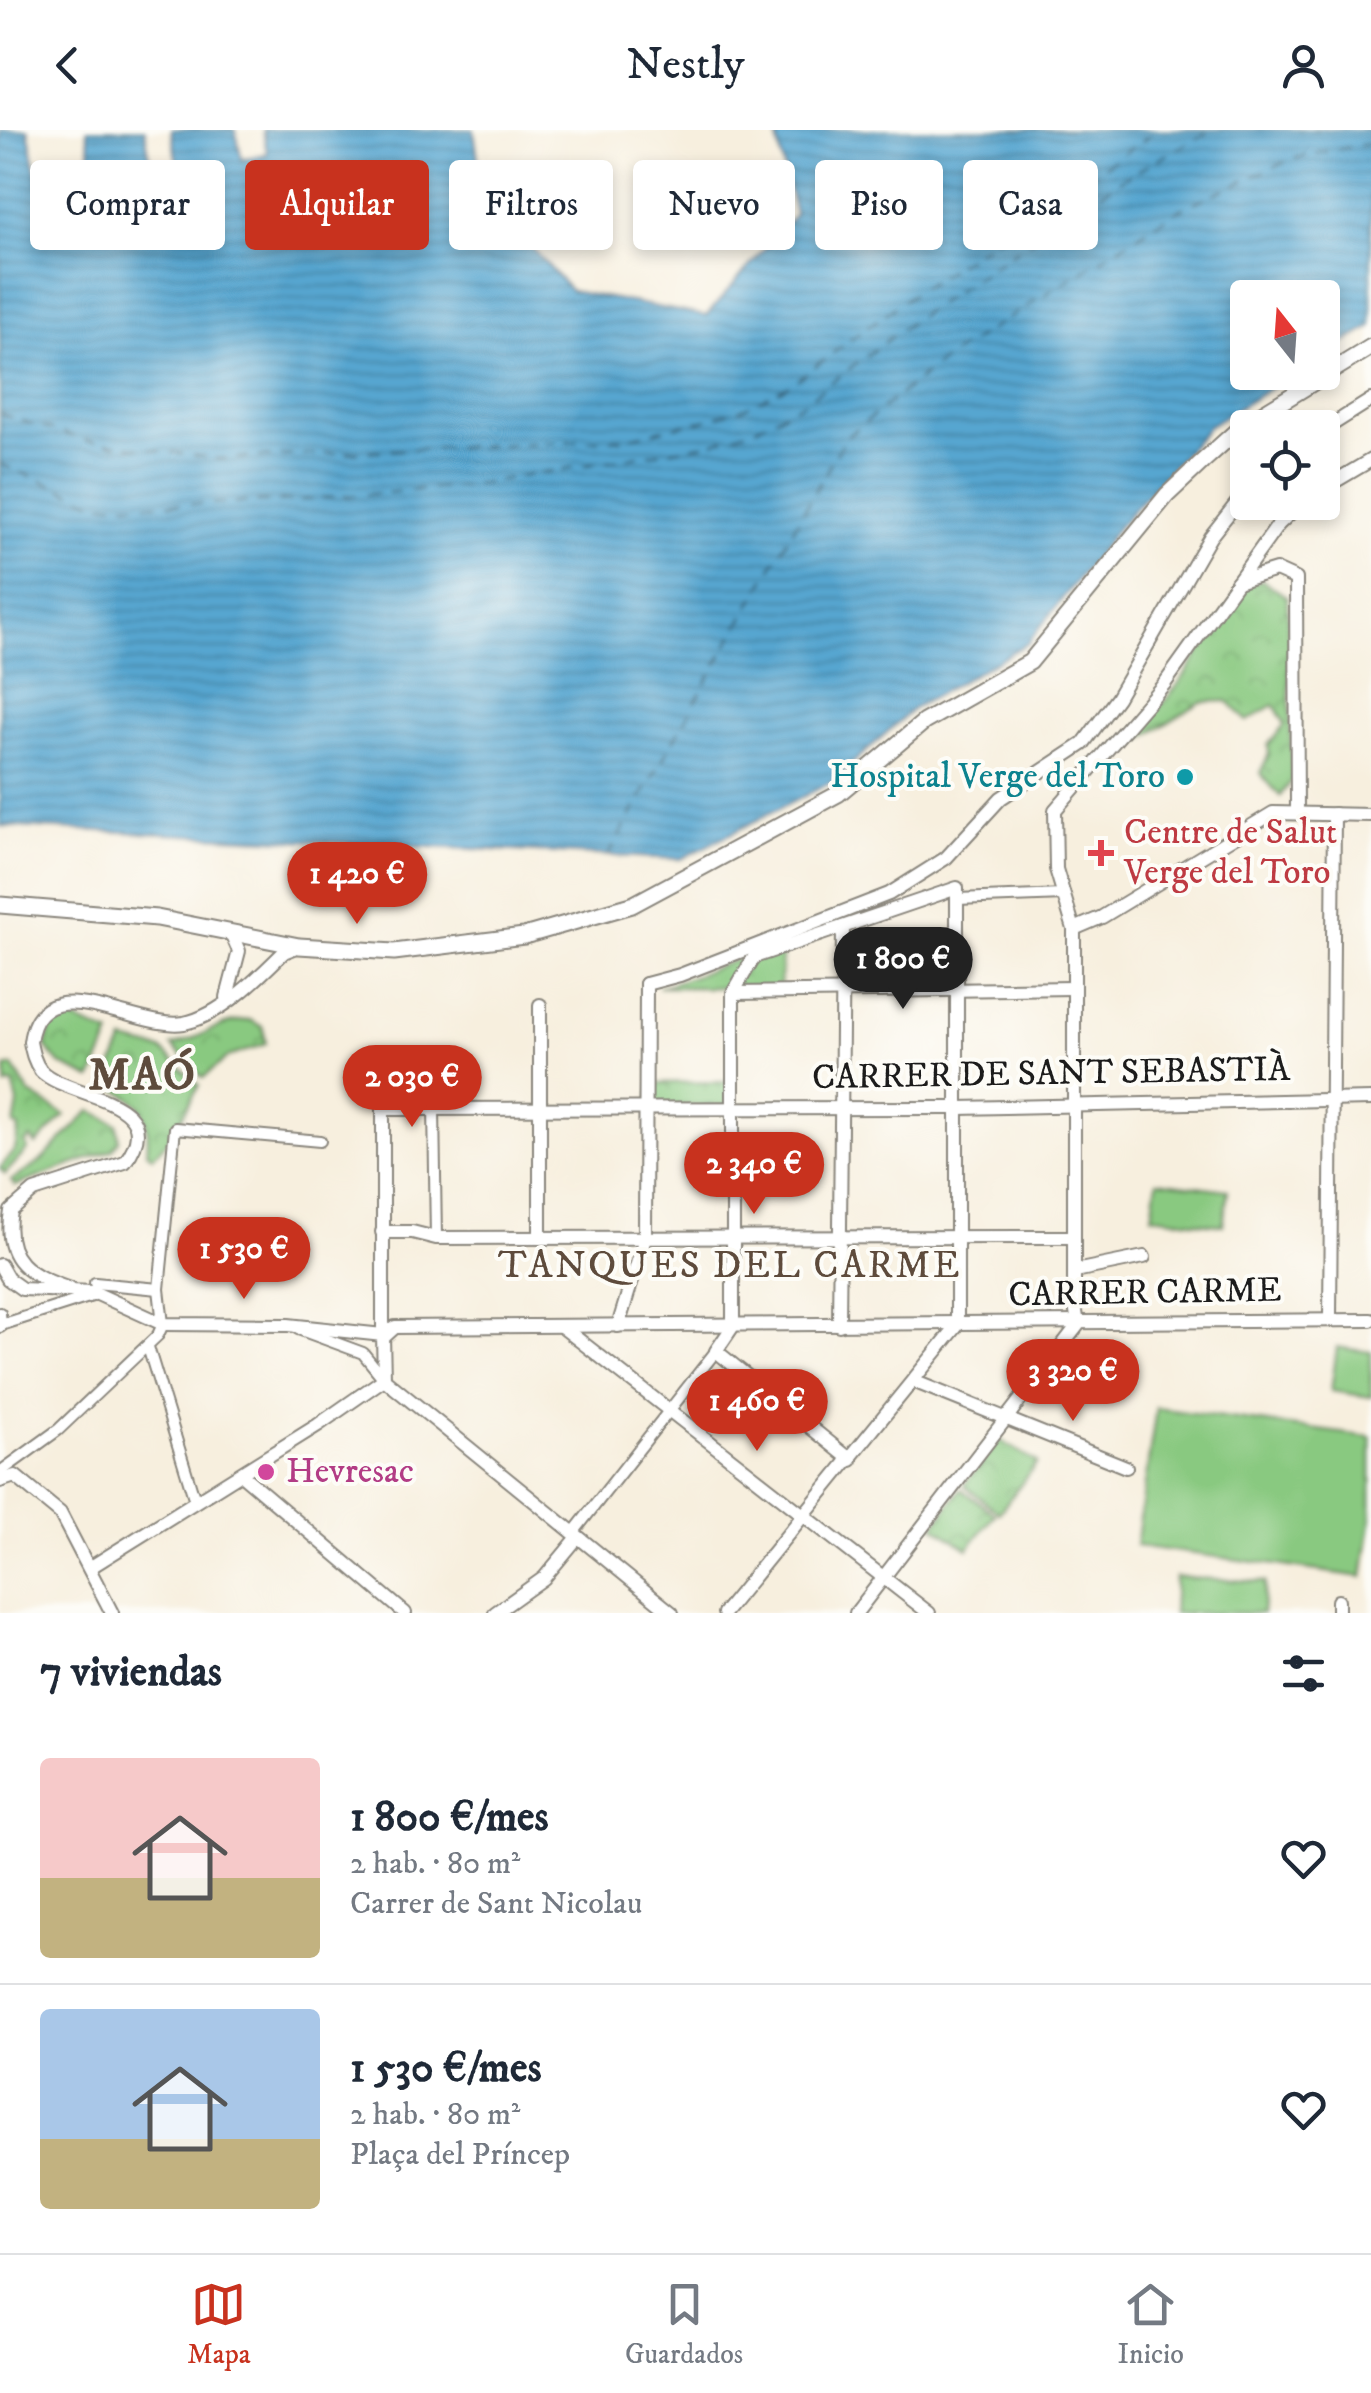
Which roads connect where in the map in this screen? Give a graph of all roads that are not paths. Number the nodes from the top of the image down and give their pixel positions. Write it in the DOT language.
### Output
graph roads {
  1 [pos="1371,347"];
  2 [pos="1371,400"];
  3 [pos="1340,420"];
  4 [pos="1371,460"];
  5 [pos="1340,479"];
  6 [pos="1230,512"];
  7 [pos="1283,520"];
  8 [pos="1237,582"];
  9 [pos="1297,813"];
  10 [pos="1334,814"];
  11 [pos="1371,815"];
  12 [pos="957,894"];
  13 [pos="1064,895"];
  14 [pos="0,905"];
  15 [pos="843,926"];
  16 [pos="1074,929"];
  17 [pos="231,933"];
  18 [pos="299,946"];
  19 [pos="1072,988"];
  20 [pos="843,990"];
  21 [pos="960,990"];
  22 [pos="733,993"];
  23 [pos="226,999"];
  24 [pos="540,1005"];
  25 [pos="1371,1099"];
  26 [pos="1332,1100"];
  27 [pos="1073,1106"];
  28 [pos="438,1108"];
  29 [pos="733,1108"];
  30 [pos="840,1108"];
  31 [pos="959,1108"];
  32 [pos="540,1109"];
  33 [pos="647,1109"];
  34 [pos="320,1141"];
  35 [pos="382,1232"];
  36 [pos="1074,1236"];
  37 [pos="957,1237"];
  38 [pos="436,1238"];
  39 [pos="540,1238"];
  40 [pos="644,1238"];
  41 [pos="732,1238"];
  42 [pos="840,1238"];
  43 [pos="1144,1257"];
  44 [pos="0,1265"];
  45 [pos="1075,1271"];
  46 [pos="70,1289"];
  47 [pos="159,1289"];
  48 [pos="94,1290"];
  49 [pos="1330,1320"];
  50 [pos="1371,1320"];
  51 [pos="0,1321"];
  52 [pos="163,1324"];
  53 [pos="288,1324"];
  54 [pos="1078,1324"];
  55 [pos="839,1325"];
  56 [pos="561,1326"];
  57 [pos="618,1326"];
  58 [pos="733,1326"];
  59 [pos="958,1326"];
  60 [pos="383,1336"];
  61 [pos="148,1347"];
  62 [pos="716,1352"];
  63 [pos="363,1353"];
  64 [pos="384,1379"];
  65 [pos="913,1381"];
  66 [pos="670,1412"];
  67 [pos="1006,1420"];
  68 [pos="850,1460"];
  69 [pos="1126,1467"];
  70 [pos="0,1472"];
  71 [pos="241,1474"];
  72 [pos="0,1481"];
  73 [pos="196,1501"];
  74 [pos="802,1517"];
  75 [pos="575,1535"];
  76 [pos="91,1567"];
  77 [pos="883,1579"];
  78 [pos="112,1613"];
  79 [pos="405,1613"];
  80 [pos="495,1613"];
  81 [pos="672,1613"];
  82 [pos="724,1613"];
  83 [pos="856,1613"];
  84 [pos="929,1613"];
  1 -- 18 [label="street"];
  2 -- 3 [label="street"];
  4 -- 5 [label="street"];
  6 -- 33 [label="street"];
  7 -- 8 [label="street"];
  8 -- 9 [label="street"];
  8 -- 13 [label="street"];
  9 -- 10 [label="street"];
  9 -- 16 [label="street"];
  10 -- 11 [label="street"];
  10 -- 26 [label="street"];
  12 -- 13 [label="street"];
  12 -- 15 [label="street"];
  12 -- 21 [label="street"];
  13 -- 16 [label="street"];
  14 -- 17 [label="street"];
  15 -- 20 [label="street"];
  15 -- 22 [label="street"];
  16 -- 19 [label="street"];
  17 -- 18 [label="street"];
  17 -- 23 [label="street"];
  18 -- 23 [label="street"];
  19 -- 21 [label="street"];
  19 -- 27 [label="street"];
  20 -- 21 [label="street"];
  20 -- 22 [label="street"];
  20 -- 30 [label="street"];
  21 -- 31 [label="street"];
  22 -- 29 [label="street"];
  23 -- 46 [label="street"];
  24 -- 32 [label="street"];
  25 -- 26 [label="street, CARRER DE SANT SEBASTIÀ"];
  26 -- 27 [label="street, CARRER DE SANT SEBASTIÀ"];
  26 -- 49 [label="street"];
  27 -- 31 [label="street, CARRER DE SANT SEBASTIÀ"];
  27 -- 36 [label="street"];
  28 -- 32 [label="street"];
  28 -- 35 [label="street"];
  28 -- 38 [label="street"];
  29 -- 30 [label="street, CARRER DE SANT SEBASTIÀ"];
  29 -- 33 [label="street, CARRER DE SANT SEBASTIÀ"];
  29 -- 41 [label="street"];
  30 -- 31 [label="street, CARRER DE SANT SEBASTIÀ"];
  30 -- 42 [label="street"];
  31 -- 37 [label="street"];
  32 -- 33 [label="street"];
  32 -- 39 [label="street"];
  33 -- 40 [label="street"];
  34 -- 47 [label="street"];
  35 -- 38 [label="street"];
  35 -- 60 [label="street"];
  36 -- 37 [label="street"];
  36 -- 45 [label="street"];
  37 -- 42 [label="street"];
  37 -- 59 [label="street"];
  38 -- 39 [label="street"];
  39 -- 40 [label="street"];
  40 -- 41 [label="street"];
  40 -- 57 [label="street"];
  41 -- 42 [label="street"];
  41 -- 58 [label="street"];
  42 -- 55 [label="street"];
  43 -- 45 [label="street"];
  44 -- 46 [label="street"];
  45 -- 54 [label="street"];
  46 -- 48 [label="street"];
  47 -- 48 [label="street"];
  47 -- 52 [label="street"];
  48 -- 51 [label="street"];
  48 -- 52 [label="street"];
  49 -- 50 [label="street, CARRER CARME"];
  49 -- 54 [label="street, CARRER CARME"];
  52 -- 53 [label="street, CARRER CARME"];
  52 -- 61 [label="street"];
  53 -- 60 [label="street, CARRER CARME"];
  53 -- 63 [label="street"];
  54 -- 59 [label="street, CARRER CARME"];
  54 -- 67 [label="street"];
  55 -- 58 [label="street, CARRER CARME"];
  55 -- 59 [label="street, CARRER CARME"];
  56 -- 57 [label="street, CARRER CARME"];
  56 -- 60 [label="street, CARRER CARME"];
  56 -- 66 [label="street"];
  57 -- 58 [label="street, CARRER CARME"];
  58 -- 62 [label="street"];
  59 -- 65 [label="street"];
  60 -- 63 [label="street"];
  60 -- 64 [label="street"];
  61 -- 70 [label="street"];
  61 -- 73 [label="street"];
  62 -- 66 [label="street"];
  62 -- 68 [label="street"];
  63 -- 64 [label="street"];
  64 -- 71 [label="street"];
  64 -- 75 [label="street"];
  65 -- 67 [label="street"];
  65 -- 68 [label="street"];
  66 -- 74 [label="street"];
  66 -- 75 [label="street"];
  67 -- 69 [label="street"];
  67 -- 77 [label="street"];
  68 -- 74 [label="street"];
  71 -- 73 [label="street"];
  71 -- 79 [label="street"];
  72 -- 76 [label="street"];
  73 -- 76 [label="street"];
  74 -- 77 [label="street"];
  74 -- 82 [label="street"];
  75 -- 80 [label="street"];
  75 -- 81 [label="street"];
  76 -- 78 [label="street"];
  77 -- 83 [label="street"];
  77 -- 84 [label="street"];
}
